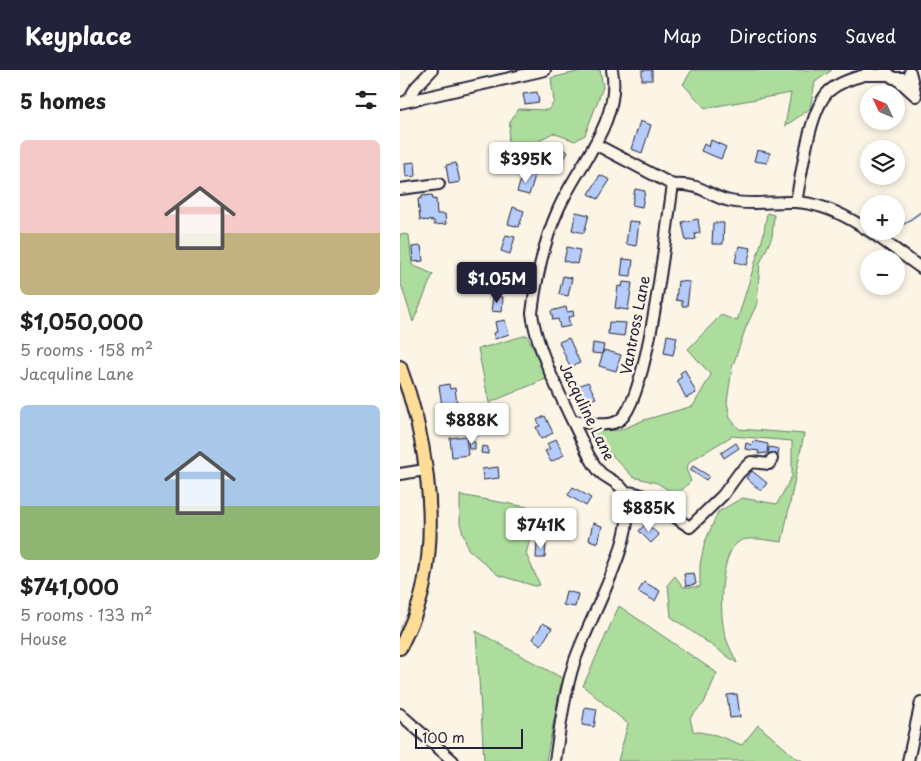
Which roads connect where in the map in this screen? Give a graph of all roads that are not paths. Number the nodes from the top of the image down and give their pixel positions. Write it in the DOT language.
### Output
graph roads {
  1 [pos="432,70"];
  2 [pos="546,70"];
  3 [pos="612,70"];
  4 [pos="910,71"];
  5 [pos="867,72"];
  6 [pos="890,75"];
  7 [pos="919,100"];
  8 [pos="404,102"];
  9 [pos="595,144"];
  10 [pos="439,184"];
  11 [pos="673,185"];
  12 [pos="400,189"];
  13 [pos="796,202"];
  14 [pos="921,268"];
  15 [pos="400,367"];
  16 [pos="573,421"];
  17 [pos="772,459"];
  18 [pos="425,470"];
  19 [pos="400,474"];
  20 [pos="625,492"];
  21 [pos="400,648"];
  22 [pos="921,702"];
  23 [pos="400,714"];
  24 [pos="453,761"];
  25 [pos="555,761"];
  26 [pos="908,761"];
  1 -- 8 [label="street"];
  2 -- 8 [label="street"];
  3 -- 9 [label="street, Jacquline Lane"];
  4 -- 6 [label="street"];
  4 -- 7 [label="street"];
  5 -- 6 [label="street"];
  5 -- 13 [label="street"];
  6 -- 7 [label="street"];
  9 -- 11 [label="street"];
  9 -- 16 [label="street, Jacquline Lane"];
  10 -- 12 [label="street"];
  11 -- 13 [label="street"];
  11 -- 16 [label="street, Vantross Lane"];
  13 -- 14 [label="street"];
  15 -- 18 [label="main road"];
  16 -- 20 [label="street, Jacquline Lane"];
  17 -- 20 [label="street"];
  18 -- 19 [label="street"];
  18 -- 21 [label="main road"];
  20 -- 25 [label="street"];
  22 -- 26 [label="street"];
  23 -- 24 [label="street"];
}
